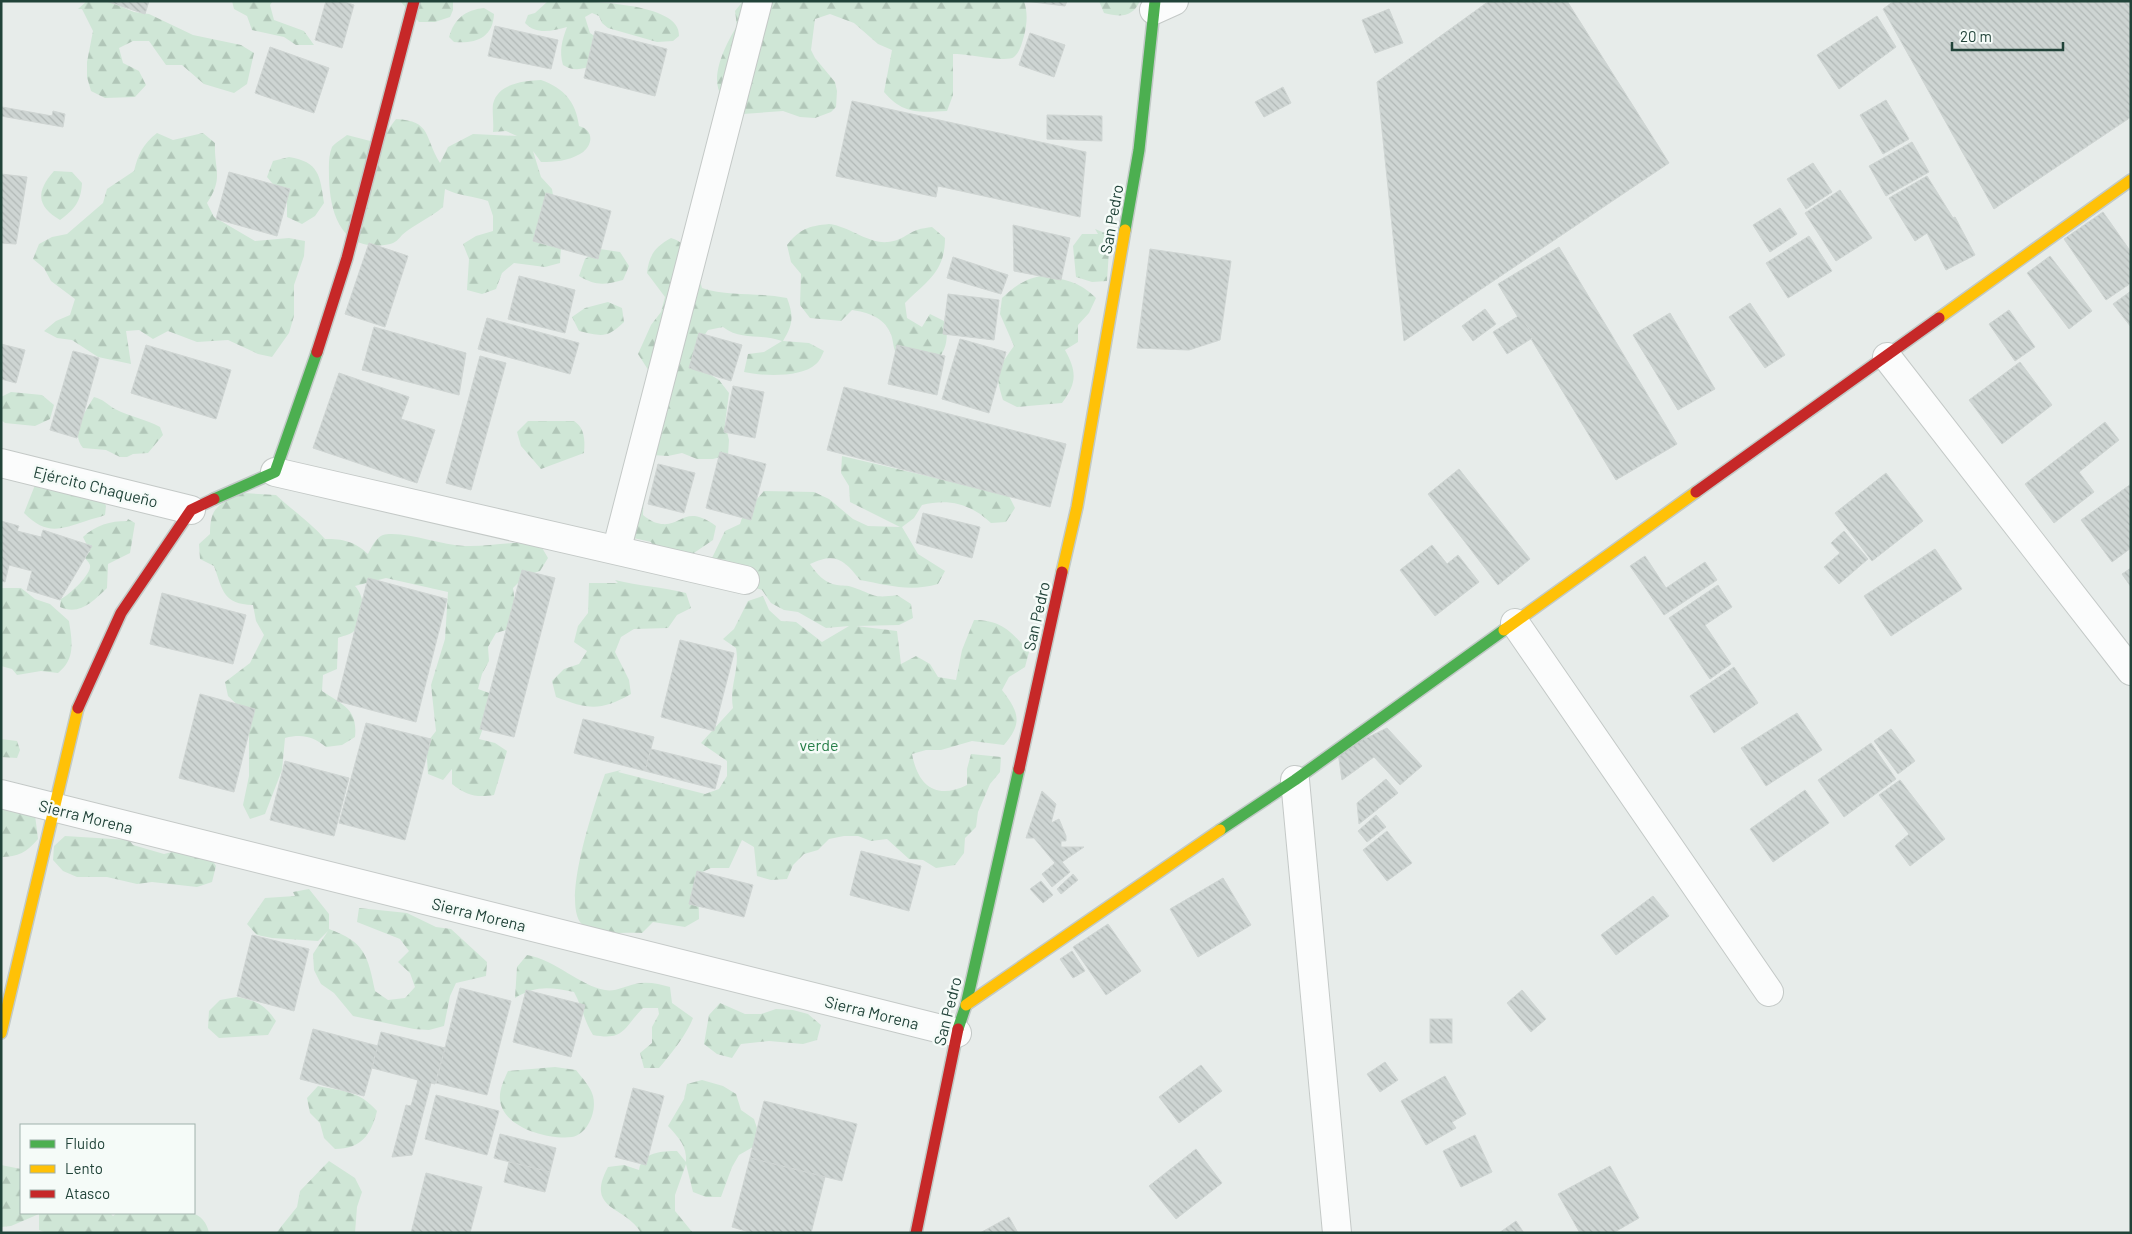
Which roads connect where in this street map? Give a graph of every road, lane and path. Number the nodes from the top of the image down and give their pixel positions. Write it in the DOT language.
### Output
graph roads {
  1 [pos="414,1"];
  2 [pos="758,1"];
  3 [pos="1161,4"];
  4 [pos="2131,180"];
  5 [pos="1887,357"];
  6 [pos="1,463"];
  7 [pos="275,472"];
  8 [pos="191,510"];
  9 [pos="616,548"];
  10 [pos="745,580"];
  11 [pos="1515,623"];
  12 [pos="2131,670"];
  13 [pos="1295,780"];
  14 [pos="1,794"];
  15 [pos="53,808"];
  16 [pos="1768,992"];
  17 [pos="966,1005"];
  18 [pos="1,1033"];
  19 [pos="957,1034"];
  20 [pos="916,1233"];
  21 [pos="1337,1233"];
  1 -- 7 [label="street"];
  2 -- 9 [label="street"];
  3 -- 17 [label="street, San Pedro"];
  4 -- 5 [label="street"];
  5 -- 11 [label="street"];
  5 -- 12 [label="street"];
  6 -- 8 [label="street, Ejército Chaqueño"];
  7 -- 8 [label="street"];
  7 -- 9 [label="street"];
  8 -- 15 [label="street"];
  9 -- 10 [label="street"];
  11 -- 13 [label="street"];
  11 -- 16 [label="street"];
  13 -- 17 [label="street"];
  13 -- 21 [label="street"];
  14 -- 15 [label="street, Sierra Morena"];
  15 -- 18 [label="street"];
  15 -- 19 [label="street, Sierra Morena"];
  17 -- 19 [label="street, San Pedro"];
  19 -- 20 [label="street, San Pedro"];
}
